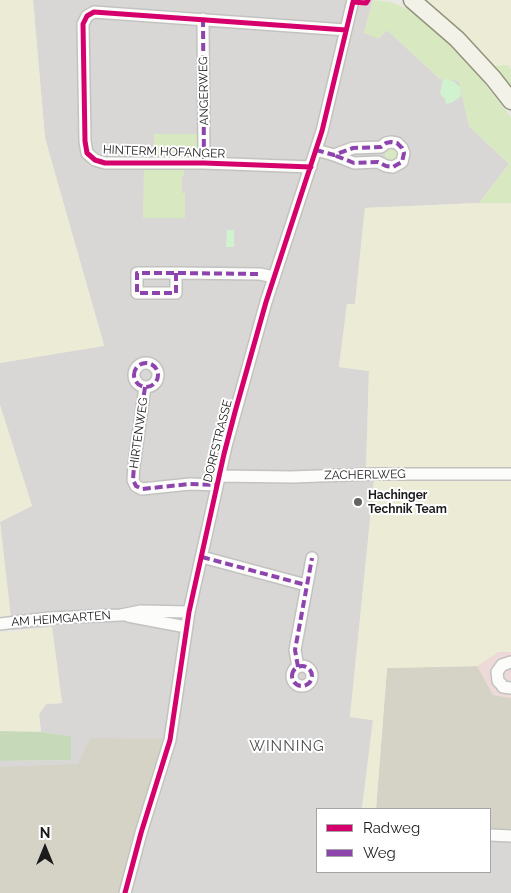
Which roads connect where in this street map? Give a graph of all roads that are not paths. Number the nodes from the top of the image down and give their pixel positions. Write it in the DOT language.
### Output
graph roads {
  1 [pos="353,0"];
  2 [pos="412,0"];
  3 [pos="203,19"];
  4 [pos="346,30"];
  5 [pos="511,101"];
  6 [pos="316,150"];
  7 [pos="334,155"];
  8 [pos="204,163"];
  9 [pos="311,167"];
  10 [pos="176,273"];
  11 [pos="274,277"];
  12 [pos="145,387"];
  13 [pos="511,474"];
  14 [pos="218,480"];
  15 [pos="202,557"];
  16 [pos="312,558"];
  17 [pos="306,585"];
  18 [pos="189,612"];
  19 [pos="121,615"];
  20 [pos="0,624"];
  21 [pos="186,627"];
  22 [pos="511,662"];
  23 [pos="298,667"];
  24 [pos="511,688"];
  25 [pos="491,835"];
  26 [pos="511,836"];
  27 [pos="125,893"];
  1 -- 4 [label="street, DORFSTRASSE"];
  2 -- 5 [label="main road"];
  3 -- 4 [label="street, HINTERM HOFANGER"];
  3 -- 8 [label="street, ANGERWEG"];
  3 -- 8 [label="street, HINTERM HOFANGER"];
  4 -- 6 [label="street, DORFSTRASSE"];
  6 -- 7 [label="street"];
  6 -- 9 [label="street, DORFSTRASSE"];
  7 -- 7 [label="street"];
  8 -- 9 [label="street, HINTERM HOFANGER"];
  9 -- 11 [label="street, DORFSTRASSE"];
  10 -- 11 [label="street"];
  11 -- 14 [label="street, DORFSTRASSE"];
  12 -- 14 [label="street, HIRTENWEG"];
  13 -- 14 [label="street, ZACHERLWEG"];
  14 -- 15 [label="street, DORFSTRASSE"];
  15 -- 17 [label="street"];
  15 -- 18 [label="street, DORFSTRASSE"];
  16 -- 17 [label="street"];
  17 -- 23 [label="street"];
  18 -- 19 [label="street, AM HEIMGARTEN"];
  18 -- 21 [label="street, DORFSTRASSE"];
  19 -- 20 [label="street, AM HEIMGARTEN"];
  19 -- 21 [label="street, AM HEIMGARTEN"];
  21 -- 27 [label="street, DORFSTRASSE"];
  22 -- 24 [label="street"];
  25 -- 26 [label="street"];
}
